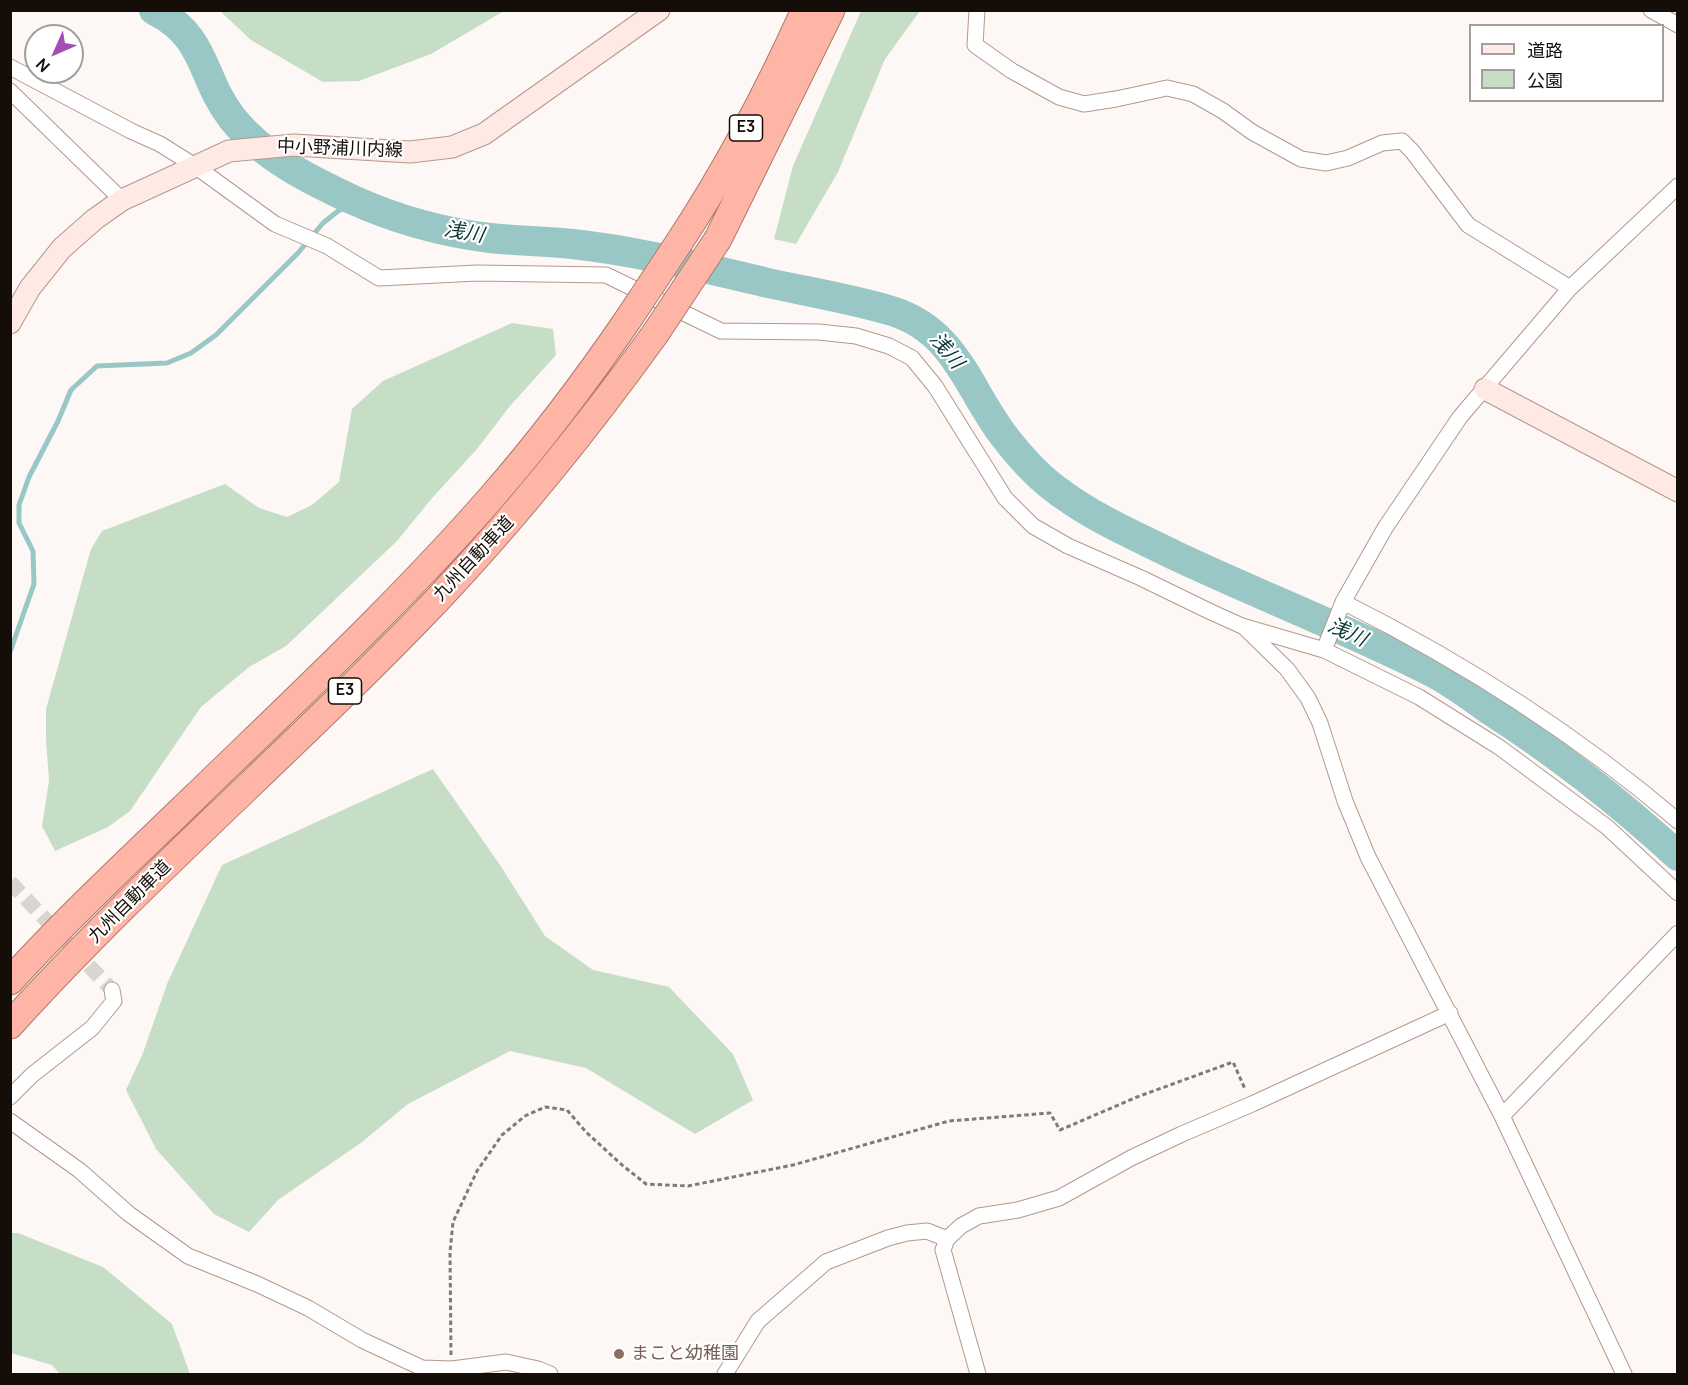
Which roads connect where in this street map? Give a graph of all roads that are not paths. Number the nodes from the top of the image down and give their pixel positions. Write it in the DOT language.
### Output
graph roads {
  1 [pos="659,10"];
  2 [pos="805,10"];
  3 [pos="831,10"];
  4 [pos="977,10"];
  5 [pos="1651,10"];
  6 [pos="1677,25"];
  7 [pos="10,67"];
  8 [pos="10,91"];
  9 [pos="195,166"];
  10 [pos="1677,186"];
  11 [pos="122,200"];
  12 [pos="1570,288"];
  13 [pos="10,323"];
  14 [pos="1485,389"];
  15 [pos="1677,491"];
  16 [pos="1342,606"];
  17 [pos="1242,626"];
  18 [pos="1326,645"];
  19 [pos="1677,822"];
  20 [pos="1677,893"];
  21 [pos="1677,933"];
  22 [pos="10,981"];
  23 [pos="112,990"];
  24 [pos="1450,1013"];
  25 [pos="10,1025"];
  26 [pos="10,1097"];
  27 [pos="1502,1116"];
  28 [pos="10,1121"];
  29 [pos="947,1239"];
  30 [pos="550,1374"];
  31 [pos="725,1374"];
  32 [pos="978,1374"];
  33 [pos="1624,1374"];
  1 -- 9 [label="main road, 中小野浦川内線"];
  2 -- 22 [label="highway, 九州自動車道 / E3, bridge"];
  3 -- 25 [label="highway, 九州自動車道 / E3, bridge"];
  4 -- 12 [label="street"];
  5 -- 6 [label="street"];
  7 -- 9 [label="street"];
  8 -- 11 [label="street"];
  9 -- 11 [label="main road, 中小野浦川内線"];
  9 -- 17 [label="street"];
  10 -- 12 [label="street"];
  11 -- 13 [label="main road, 中小野浦川内線"];
  12 -- 14 [label="street"];
  14 -- 15 [label="main road"];
  14 -- 16 [label="street"];
  16 -- 18 [label="street"];
  16 -- 19 [label="street"];
  17 -- 18 [label="street"];
  17 -- 24 [label="street"];
  18 -- 20 [label="street"];
  21 -- 27 [label="street"];
  23 -- 26 [label="street"];
  24 -- 27 [label="street"];
  24 -- 29 [label="street"];
  27 -- 33 [label="street"];
  28 -- 30 [label="street"];
  29 -- 31 [label="street"];
  29 -- 32 [label="street"];
}
